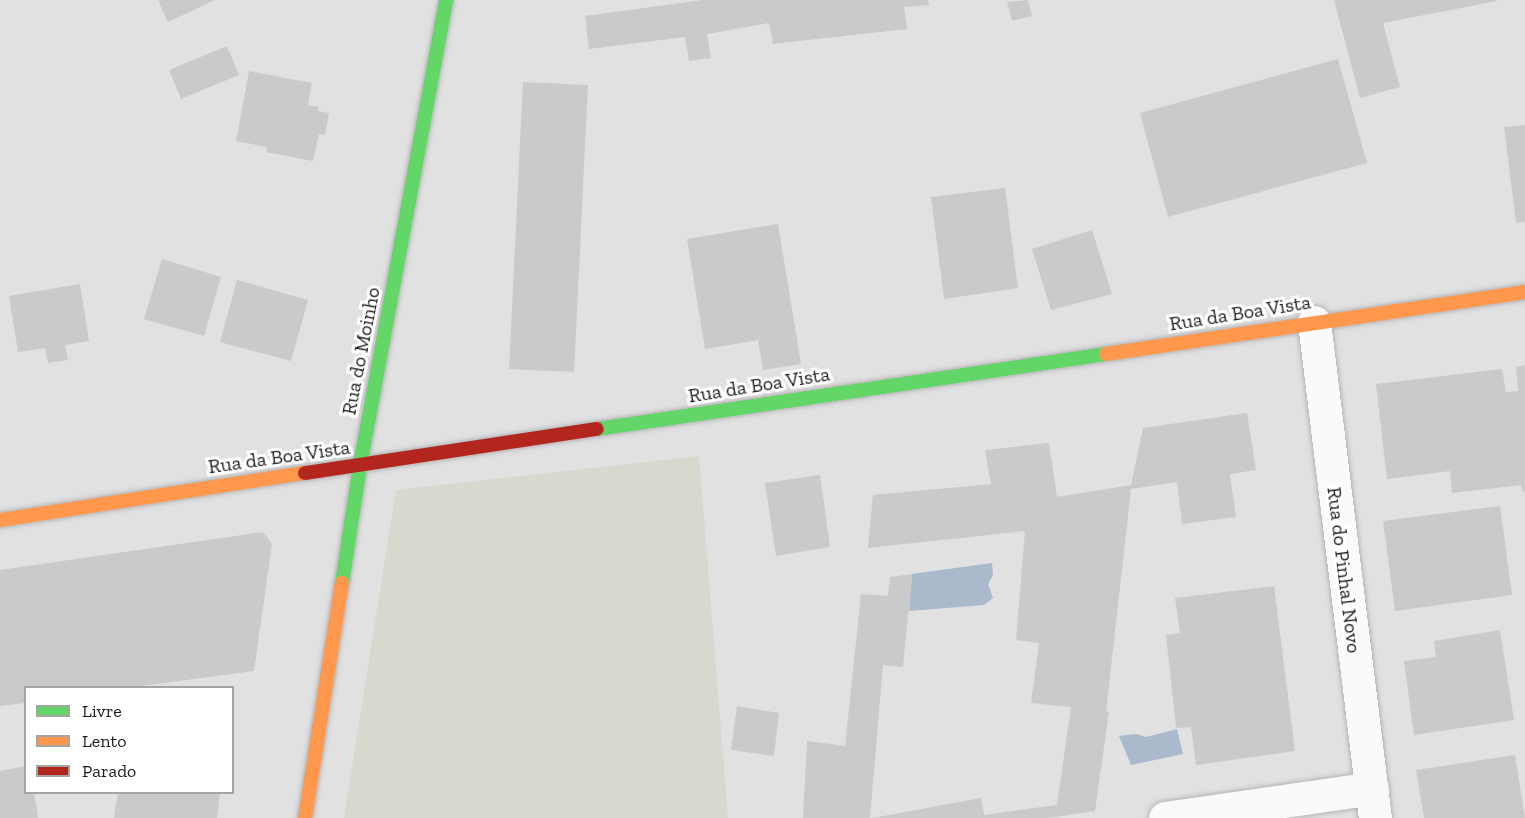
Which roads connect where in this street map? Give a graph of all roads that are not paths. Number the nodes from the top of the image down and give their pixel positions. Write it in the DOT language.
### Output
graph roads {
  1 [pos="446,0"];
  2 [pos="1525,292"];
  3 [pos="1314,322"];
  4 [pos="360,465"];
  5 [pos="0,520"];
  6 [pos="1373,803"];
  7 [pos="305,818"];
  8 [pos="1165,818"];
  1 -- 4 [label="street, Rua do Moinho"];
  2 -- 3 [label="street, Rua da Boa Vista"];
  3 -- 4 [label="street, Rua da Boa Vista"];
  3 -- 6 [label="street, Rua do Pinhal Novo"];
  4 -- 5 [label="street, Rua da Boa Vista"];
  4 -- 7 [label="street, Rua do Moinho"];
  6 -- 8 [label="street"];
}
